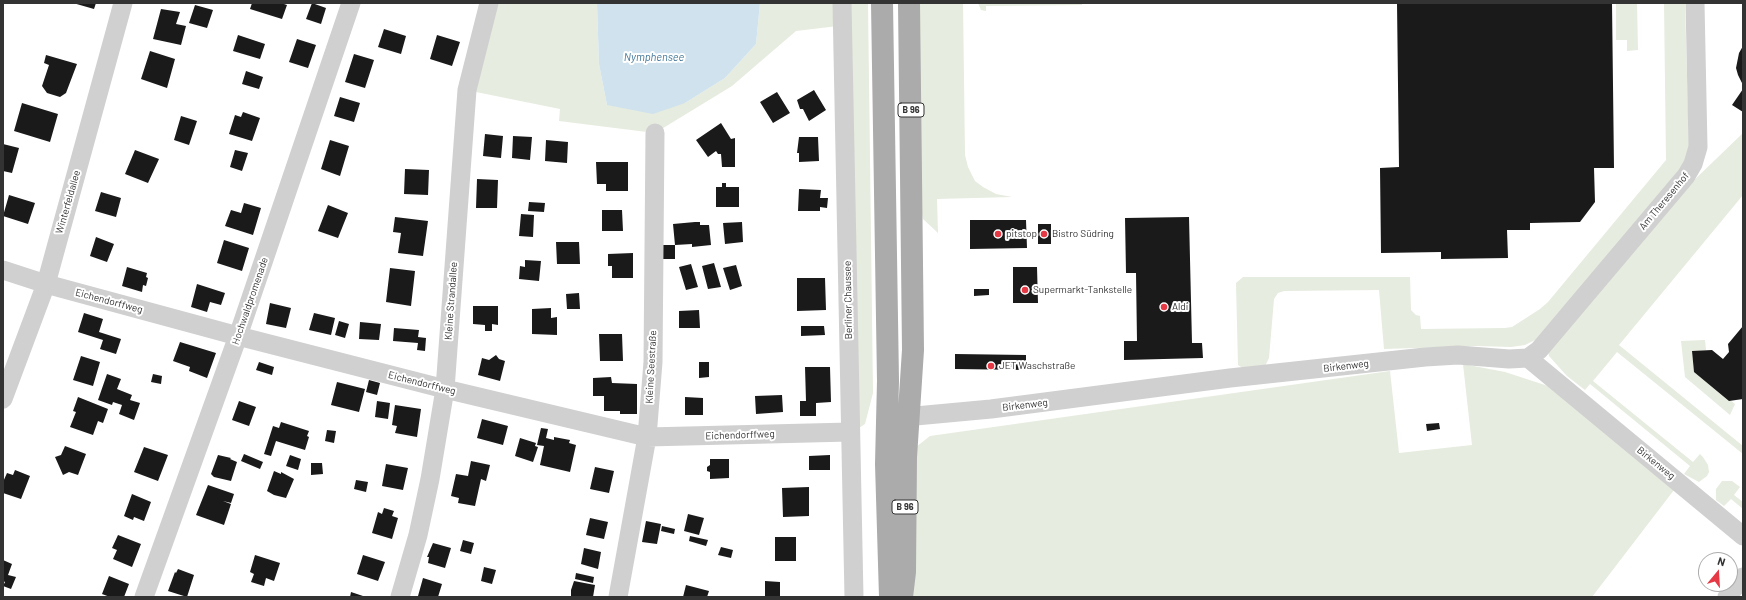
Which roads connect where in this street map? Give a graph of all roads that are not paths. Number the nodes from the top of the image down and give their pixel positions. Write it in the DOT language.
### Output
graph roads {
  1 [pos="123,3"];
  2 [pos="351,3"];
  3 [pos="489,3"];
  4 [pos="842,3"];
  5 [pos="882,3"];
  6 [pos="909,3"];
  7 [pos="1695,3"];
  8 [pos="655,133"];
  9 [pos="3,270"];
  10 [pos="46,284"];
  11 [pos="238,336"];
  12 [pos="1528,358"];
  13 [pos="445,389"];
  14 [pos="3,399"];
  15 [pos="898,418"];
  16 [pos="850,432"];
  17 [pos="647,437"];
  18 [pos="1743,536"];
  19 [pos="1743,577"];
  20 [pos="144,597"];
  21 [pos="400,597"];
  22 [pos="618,597"];
  23 [pos="854,597"];
  24 [pos="890,597"];
  25 [pos="902,597"];
  26 [pos="1727,597"];
  1 -- 10 [label="street, Winterfeldallee"];
  2 -- 11 [label="street, Hochwaldpromenade"];
  3 -- 13 [label="street, Kleine Strandallee"];
  4 -- 16 [label="street, Berliner Chaussee"];
  5 -- 15 [label="main road, B 96"];
  6 -- 15 [label="main road, B 96"];
  7 -- 12 [label="street, Am Theresenhof"];
  8 -- 17 [label="street, Kleine Seestraße"];
  9 -- 10 [label="street, Eichendorffweg"];
  10 -- 11 [label="street, Eichendorffweg"];
  10 -- 14 [label="street, Winterfeldallee"];
  11 -- 13 [label="street, Eichendorffweg"];
  11 -- 20 [label="street, Hochwaldpromenade"];
  12 -- 15 [label="street, Birkenweg"];
  12 -- 18 [label="street, Birkenweg"];
  13 -- 17 [label="street, Eichendorffweg"];
  13 -- 21 [label="street, Kleine Strandallee"];
  15 -- 24 [label="main road, B 96"];
  15 -- 25 [label="main road, B 96"];
  16 -- 17 [label="street, Eichendorffweg"];
  16 -- 23 [label="street, Berliner Chaussee"];
  17 -- 22 [label="street, Kleine Seestraße"];
  19 -- 26 [label="street"];
}
